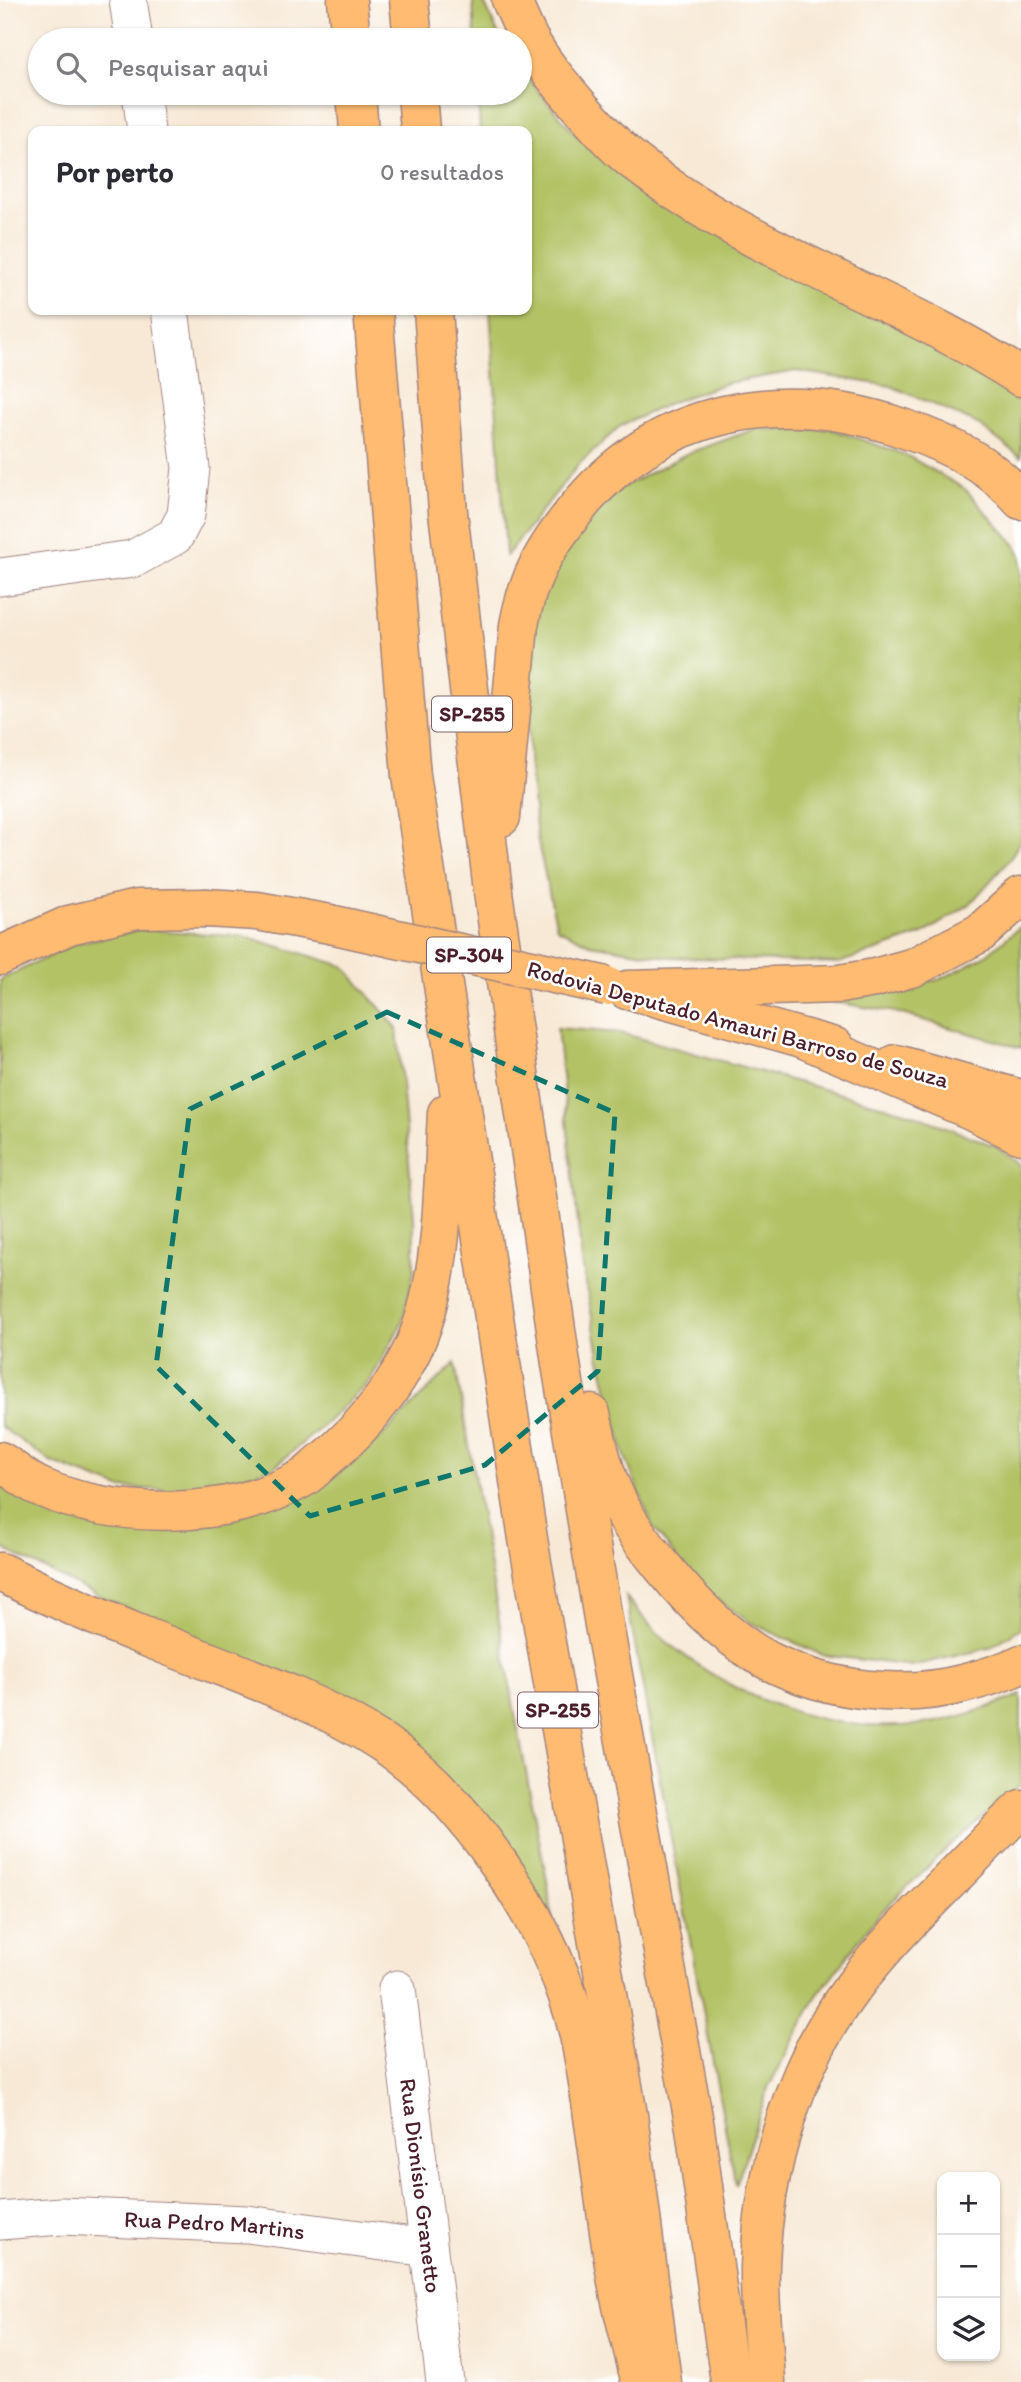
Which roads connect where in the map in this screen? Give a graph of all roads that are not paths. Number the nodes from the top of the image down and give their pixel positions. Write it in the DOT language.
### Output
graph roads {
  1 [pos="128,0"];
  2 [pos="347,0"];
  3 [pos="409,0"];
  4 [pos="511,0"];
  5 [pos="132,28"];
  6 [pos="350,28"];
  7 [pos="412,28"];
  8 [pos="524,28"];
  9 [pos="532,43"];
  10 [pos="143,105"];
  11 [pos="357,105"];
  12 [pos="418,105"];
  13 [pos="145,126"];
  14 [pos="359,126"];
  15 [pos="419,126"];
  16 [pos="171,315"];
  17 [pos="373,315"];
  18 [pos="433,315"];
  19 [pos="1021,377"];
  20 [pos="1021,500"];
  21 [pos="0,577"];
  22 [pos="1021,896"];
  23 [pos="494,899"];
  24 [pos="206,908"];
  25 [pos="0,929"];
  26 [pos="0,956"];
  27 [pos="617,988"];
  28 [pos="452,1037"];
  29 [pos="804,1039"];
  30 [pos="1021,1099"];
  31 [pos="525,1116"];
  32 [pos="1021,1135"];
  33 [pos="0,1461"];
  34 [pos="0,1572"];
  35 [pos="1021,1664"];
  36 [pos="1021,1810"];
  37 [pos="397,1989"];
  38 [pos="0,2221"];
  39 [pos="428,2248"];
  40 [pos="444,2382"];
  41 [pos="641,2382"];
  42 [pos="662,2382"];
  43 [pos="730,2382"];
  44 [pos="766,2382"];
  1 -- 5 [label="street"];
  2 -- 6 [label="main road"];
  3 -- 7 [label="main road"];
  4 -- 8 [label="main road"];
  9 -- 19 [label="main road"];
  10 -- 13 [label="street"];
  11 -- 14 [label="main road"];
  12 -- 15 [label="main road"];
  16 -- 21 [label="street"];
  17 -- 28 [label="main road, SP-255"];
  18 -- 23 [label="main road, SP-255"];
  20 -- 23 [label="main road"];
  22 -- 27 [label="main road"];
  23 -- 31 [label="main road, SP-255"];
  24 -- 25 [label="main road"];
  24 -- 26 [label="main road"];
  24 -- 27 [label="main road, Rodovia Deputado Amauri Barroso de Souza / SP-304, bridge"];
  27 -- 29 [label="main road, Rodovia Deputado Amauri Barroso de Souza / SP-304"];
  28 -- 33 [label="main road"];
  28 -- 42 [label="main road, SP-255"];
  29 -- 30 [label="main road, Rodovia Deputado Amauri Barroso de Souza / SP-304"];
  29 -- 32 [label="main road"];
  31 -- 35 [label="main road"];
  31 -- 43 [label="main road, SP-255"];
  34 -- 41 [label="main road"];
  36 -- 44 [label="main road"];
  37 -- 39 [label="street, Rua Dionísio Granetto"];
  38 -- 39 [label="street, Rua Pedro Martins"];
  39 -- 40 [label="street, Rua Dionísio Granetto"];
}
